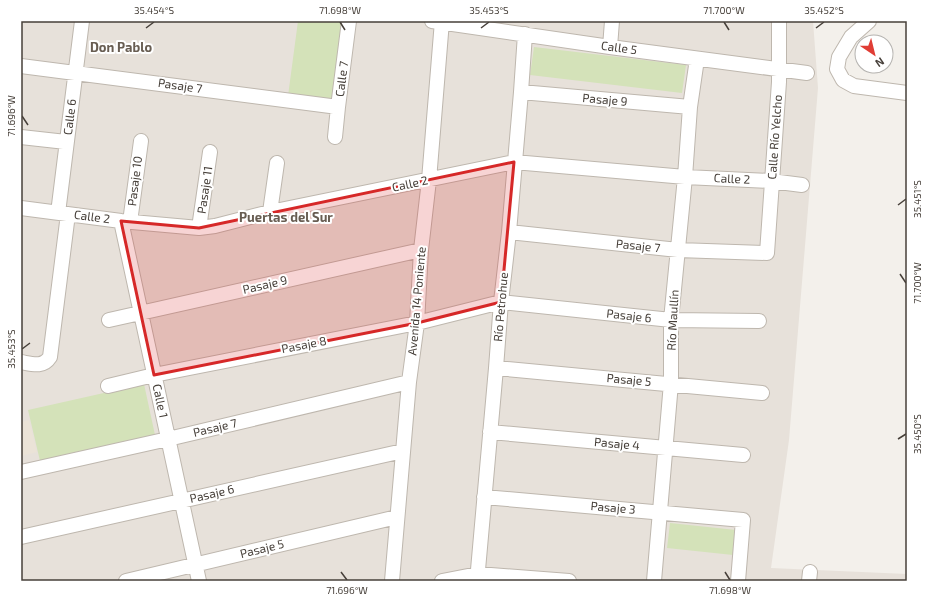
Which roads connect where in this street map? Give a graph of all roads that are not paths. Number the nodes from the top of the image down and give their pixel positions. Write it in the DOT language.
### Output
graph roads {
  1 [pos="82,21"];
  2 [pos="349,21"];
  3 [pos="439,21"];
  4 [pos="612,21"];
  5 [pos="778,21"];
  6 [pos="869,21"];
  7 [pos="525,34"];
  8 [pos="610,47"];
  9 [pos="697,59"];
  10 [pos="21,66"];
  11 [pos="778,69"];
  12 [pos="75,73"];
  13 [pos="807,73"];
  14 [pos="521,92"];
  15 [pos="907,93"];
  16 [pos="338,107"];
  17 [pos="690,107"];
  18 [pos="335,136"];
  19 [pos="21,137"];
  20 [pos="141,141"];
  21 [pos="66,142"];
  22 [pos="210,152"];
  23 [pos="277,162"];
  24 [pos="514,162"];
  25 [pos="685,177"];
  26 [pos="429,180"];
  27 [pos="772,181"];
  28 [pos="802,186"];
  29 [pos="21,208"];
  30 [pos="270,212"];
  31 [pos="63,214"];
  32 [pos="126,222"];
  33 [pos="199,228"];
  34 [pos="509,232"];
  35 [pos="421,250"];
  36 [pos="678,250"];
  37 [pos="767,253"];
  38 [pos="501,302"];
  39 [pos="141,313"];
  40 [pos="109,320"];
  41 [pos="671,320"];
  42 [pos="758,321"];
  43 [pos="417,323"];
  44 [pos="21,362"];
  45 [pos="496,368"];
  46 [pos="154,375"];
  47 [pos="409,382"];
  48 [pos="670,383"];
  49 [pos="108,386"];
  50 [pos="762,392"];
  51 [pos="490,432"];
  52 [pos="168,439"];
  53 [pos="665,448"];
  54 [pos="403,451"];
  55 [pos="743,455"];
  56 [pos="21,472"];
  57 [pos="484,497"];
  58 [pos="182,501"];
  59 [pos="660,512"];
  60 [pos="397,517"];
  61 [pos="21,537"];
  62 [pos="196,565"];
  63 [pos="478,578"];
  64 [pos="126,581"];
  65 [pos="199,581"];
  66 [pos="392,581"];
  67 [pos="442,581"];
  68 [pos="569,581"];
  69 [pos="654,581"];
  70 [pos="738,581"];
  1 -- 12 [label="street, Calle 6"];
  2 -- 16 [label="street, Calle 7"];
  3 -- 7 [label="street, Calle 5"];
  3 -- 26 [label="street, Avenida 14 Poniente"];
  4 -- 8 [label="street"];
  5 -- 11 [label="street, Calle Río Yelcho"];
  6 -- 15 [label="street"];
  7 -- 8 [label="street, Calle 5"];
  7 -- 14 [label="street, Río Petrohue"];
  8 -- 9 [label="street, Calle 5"];
  9 -- 11 [label="street, Calle 5"];
  9 -- 17 [label="street, Río Maullín"];
  10 -- 12 [label="street, Pasaje 7"];
  11 -- 13 [label="street, Calle 5"];
  11 -- 27 [label="street, Calle Río Yelcho"];
  12 -- 16 [label="street, Pasaje 7"];
  12 -- 21 [label="street, Calle 6"];
  14 -- 17 [label="street, Pasaje 9"];
  14 -- 24 [label="street, Río Petrohue"];
  16 -- 18 [label="street, Calle 7"];
  17 -- 25 [label="street, Río Maullín"];
  19 -- 21 [label="street"];
  20 -- 32 [label="street, Pasaje 10"];
  21 -- 31 [label="street, Calle 6"];
  22 -- 33 [label="street, Pasaje 11"];
  23 -- 30 [label="street"];
  24 -- 25 [label="street, Calle 2"];
  24 -- 26 [label="street, Calle 2"];
  24 -- 34 [label="street, Río Petrohue"];
  25 -- 27 [label="street, Calle 2"];
  25 -- 36 [label="street, Río Maullín"];
  26 -- 30 [label="street, Calle 2"];
  26 -- 35 [label="street, Avenida 14 Poniente"];
  27 -- 28 [label="street, Calle 2"];
  27 -- 37 [label="street, Calle Río Yelcho"];
  29 -- 31 [label="street, Calle 2"];
  30 -- 33 [label="street, Calle 2"];
  31 -- 32 [label="street, Calle 2"];
  31 -- 44 [label="street, Calle 6"];
  32 -- 33 [label="street, Calle 2"];
  32 -- 39 [label="street, Calle 1"];
  34 -- 36 [label="street, Pasaje 7"];
  34 -- 38 [label="street, Río Petrohue"];
  35 -- 39 [label="street, Pasaje 9"];
  35 -- 43 [label="street, Avenida 14 Poniente"];
  36 -- 37 [label="street, Pasaje 7"];
  36 -- 41 [label="street, Río Maullín"];
  38 -- 41 [label="street, Pasaje 6"];
  38 -- 43 [label="street, Pasaje 8"];
  38 -- 45 [label="street, Río Petrohue"];
  39 -- 40 [label="street, Pasaje 9"];
  39 -- 46 [label="street, Calle 1"];
  41 -- 42 [label="street, Pasaje 6"];
  41 -- 48 [label="street, Río Maullín"];
  43 -- 46 [label="street, Pasaje 8"];
  43 -- 47 [label="street, Avenida 14 Poniente"];
  45 -- 48 [label="street, Pasaje 5"];
  45 -- 51 [label="street, Río Petrohue"];
  46 -- 49 [label="street, Pasaje 8"];
  46 -- 52 [label="street, Calle 1"];
  47 -- 52 [label="street, Pasaje 7"];
  47 -- 54 [label="street, Avenida 14 Poniente"];
  48 -- 50 [label="street, Pasaje 5"];
  48 -- 53 [label="street, Río Maullín"];
  51 -- 53 [label="street, Pasaje 4"];
  51 -- 57 [label="street, Río Petrohue"];
  52 -- 56 [label="street, Pasaje 7"];
  52 -- 58 [label="street, Calle 1"];
  53 -- 55 [label="street, Pasaje 4"];
  53 -- 59 [label="street, Río Maullín"];
  54 -- 58 [label="street, Pasaje 6"];
  54 -- 60 [label="street, Avenida 14 Poniente"];
  57 -- 59 [label="street, Pasaje 3"];
  57 -- 63 [label="street, Río Petrohue"];
  58 -- 61 [label="street, Pasaje 6"];
  58 -- 62 [label="street, Calle 1"];
  59 -- 69 [label="street, Río Maullín"];
  59 -- 70 [label="street, Pasaje 3"];
  60 -- 62 [label="street, Pasaje 5"];
  60 -- 66 [label="street, Avenida 14 Poniente"];
  62 -- 64 [label="street, Pasaje 5"];
  62 -- 65 [label="street, Calle 1"];
  63 -- 67 [label="street"];
  63 -- 68 [label="street"];
}
